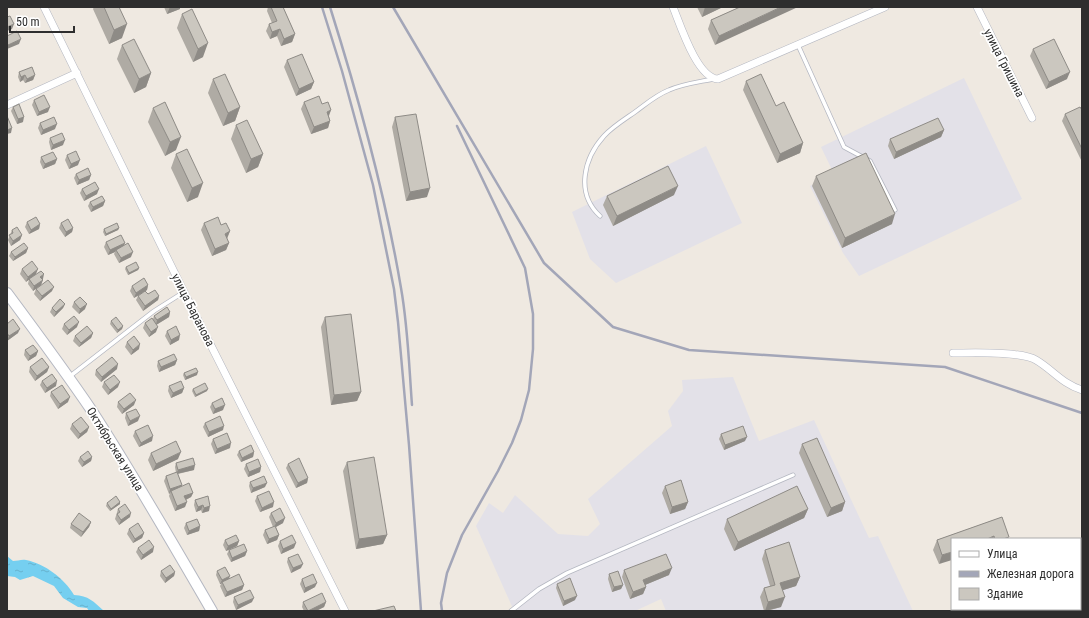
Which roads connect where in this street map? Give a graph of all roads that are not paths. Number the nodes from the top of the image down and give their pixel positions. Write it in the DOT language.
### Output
graph roads {
  1 [pos="44,7"];
  2 [pos="673,7"];
  3 [pos="885,7"];
  4 [pos="976,7"];
  5 [pos="798,44"];
  6 [pos="77,73"];
  7 [pos="714,79"];
  8 [pos="7,105"];
  9 [pos="1032,118"];
  10 [pos="895,210"];
  11 [pos="600,216"];
  12 [pos="184,292"];
  13 [pos="7,293"];
  14 [pos="953,353"];
  15 [pos="68,377"];
  16 [pos="1082,390"];
  17 [pos="793,475"];
  18 [pos="212,611"];
  19 [pos="345,611"];
  20 [pos="511,611"];
  1 -- 6 [label="street, улица Баранова"];
  2 -- 7 [label="street"];
  3 -- 5 [label="street"];
  4 -- 9 [label="street, улица Гришина"];
  5 -- 7 [label="street"];
  5 -- 10 [label="lane"];
  6 -- 8 [label="street"];
  6 -- 12 [label="street, улица Баранова"];
  7 -- 11 [label="lane"];
  12 -- 15 [label="lane"];
  12 -- 19 [label="street, улица Баранова"];
  13 -- 15 [label="street, Октябрьская улица"];
  14 -- 16 [label="street"];
  15 -- 18 [label="street, Октябрьская улица"];
  17 -- 20 [label="lane"];
}
